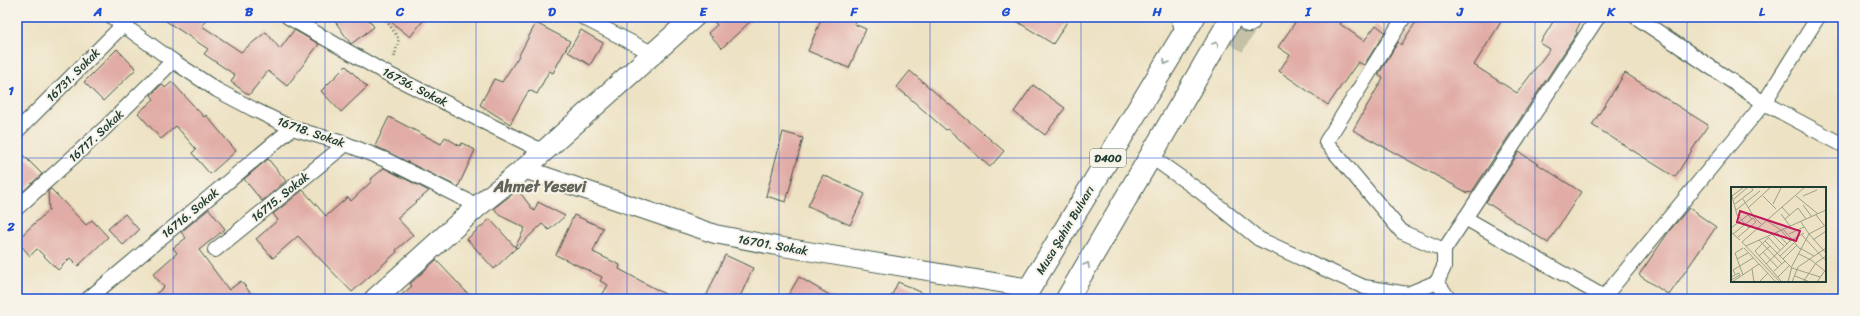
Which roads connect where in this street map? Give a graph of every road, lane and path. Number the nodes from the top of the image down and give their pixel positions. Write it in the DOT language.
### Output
graph roads {
  1 [pos="288,17"];
  2 [pos="384,17"];
  3 [pos="582,17"];
  4 [pos="694,17"];
  5 [pos="1176,17"];
  6 [pos="1194,17"];
  7 [pos="1404,17"];
  8 [pos="1598,17"];
  9 [pos="1636,17"];
  10 [pos="1818,17"];
  11 [pos="1244,18"];
  12 [pos="121,20"];
  13 [pos="1180,39"];
  14 [pos="1233,46"];
  15 [pos="654,54"];
  16 [pos="173,61"];
  17 [pos="390,74"];
  18 [pos="1764,103"];
  19 [pos="292,128"];
  20 [pos="1166,129"];
  21 [pos="17,131"];
  22 [pos="346,144"];
  23 [pos="1843,145"];
  24 [pos="544,152"];
  25 [pos="1150,156"];
  26 [pos="524,169"];
  27 [pos="478,206"];
  28 [pos="17,208"];
  29 [pos="1465,218"];
  30 [pos="215,250"];
  31 [pos="1444,250"];
  32 [pos="1437,282"];
  33 [pos="1026,294"];
  34 [pos="88,299"];
  35 [pos="375,299"];
  36 [pos="1068,299"];
  37 [pos="1449,299"];
  1 -- 17 [label="street, 16736. Sokak"];
  2 -- 17 [label="path"];
  3 -- 15 [label="street"];
  4 -- 15 [label="main road"];
  5 -- 13 [label="lane"];
  6 -- 13 [label="highway, Musa Şahin Bulvarı / D400"];
  7 -- 31 [label="street"];
  8 -- 29 [label="street"];
  9 -- 18 [label="street"];
  10 -- 18 [label="street"];
  20 -- 11 [label="highway, D400, one-way"];
  12 -- 16 [label="street, 16718. Sokak"];
  12 -- 21 [label="street, 16731. Sokak"];
  13 -- 33 [label="highway, Musa Şahin Bulvarı / D400, one-way"];
  14 -- 20 [label="highway"];
  15 -- 24 [label="main road"];
  16 -- 19 [label="street, 16718. Sokak"];
  16 -- 28 [label="street, 16717. Sokak"];
  17 -- 24 [label="street, 16736. Sokak"];
  18 -- 23 [label="street"];
  18 -- 29 [label="street"];
  19 -- 22 [label="street, 16718. Sokak"];
  19 -- 34 [label="street, 16716. Sokak"];
  20 -- 25 [label="highway, D400"];
  22 -- 27 [label="street, 16718. Sokak"];
  22 -- 30 [label="street, 16715. Sokak"];
  24 -- 26 [label="main road"];
  25 -- 32 [label="street"];
  36 -- 25 [label="highway, D400, one-way"];
  26 -- 27 [label="main road"];
  26 -- 33 [label="street, 16701. Sokak"];
  27 -- 35 [label="main road"];
  29 -- 31 [label="street"];
  31 -- 32 [label="street"];
  32 -- 37 [label="street"];
}
